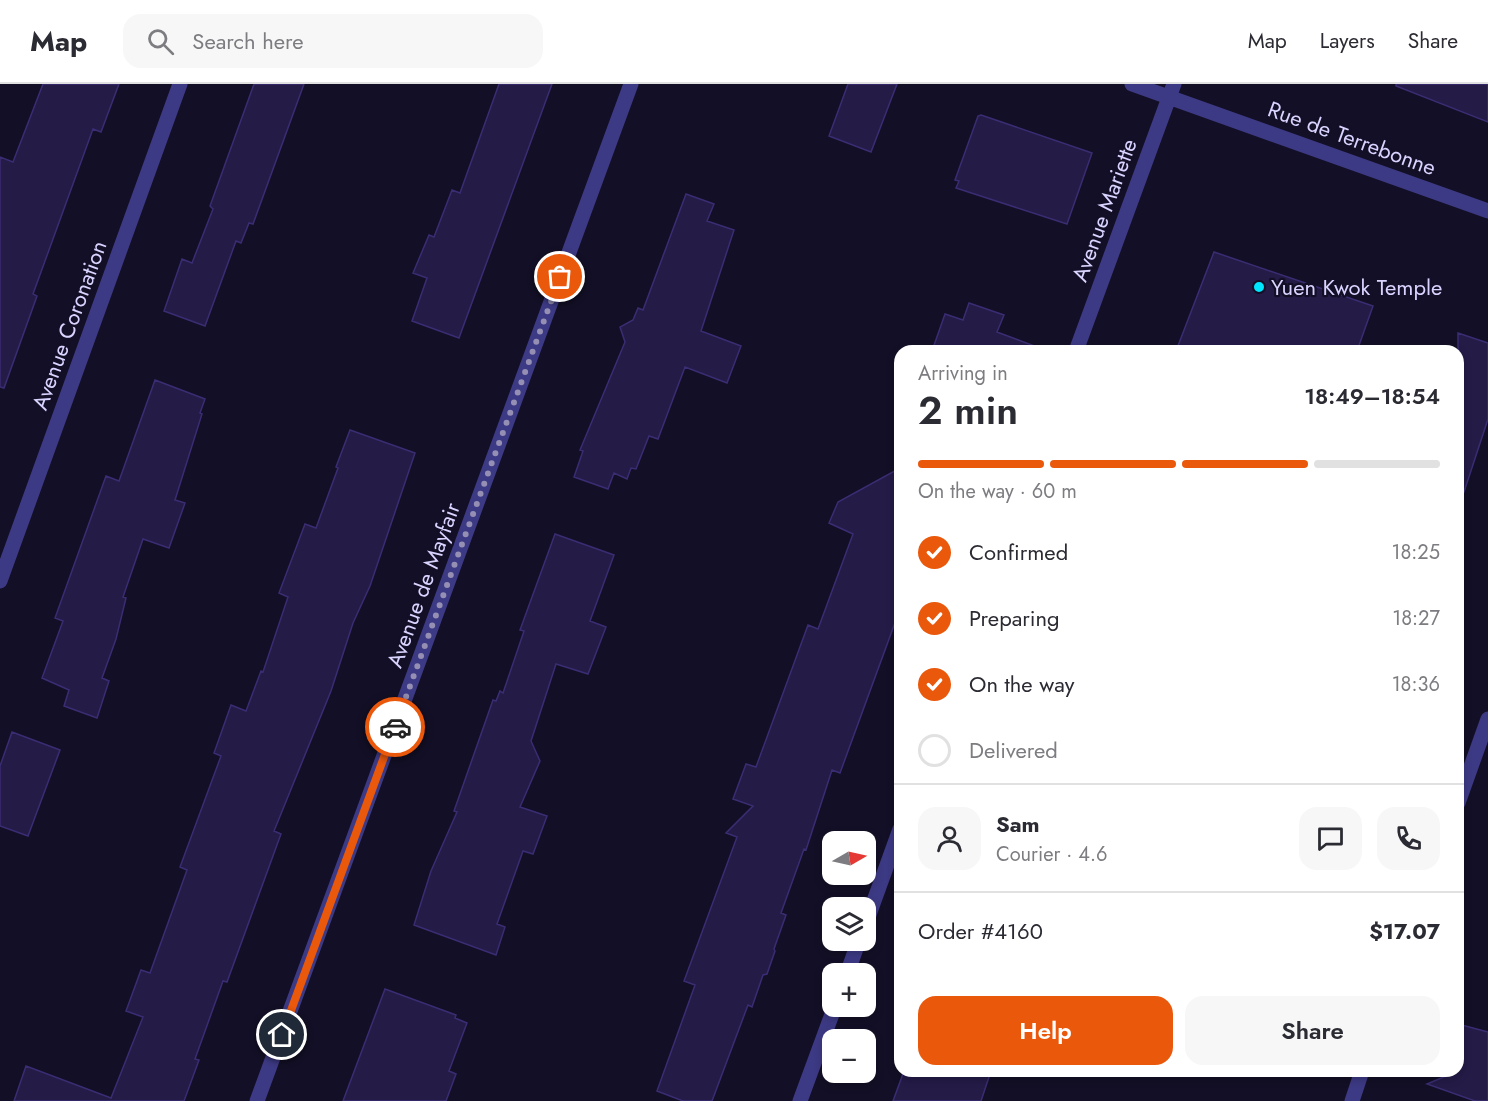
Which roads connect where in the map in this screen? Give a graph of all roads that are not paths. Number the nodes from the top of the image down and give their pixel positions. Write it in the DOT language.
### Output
graph roads {
  1 [pos="180,84"];
  2 [pos="631,84"];
  3 [pos="1132,84"];
  4 [pos="1172,90"];
  5 [pos="1488,211"];
  6 [pos="1078,345"];
  7 [pos="0,581"];
  8 [pos="1488,719"];
  9 [pos="1464,786"];
  10 [pos="894,846"];
  11 [pos="875,897"];
  12 [pos="831,1017"];
  13 [pos="1360,1077"];
  14 [pos="257,1101"];
  15 [pos="800,1101"];
  16 [pos="1352,1101"];
  1 -- 7 [label="street, Avenue Coronation"];
  2 -- 14 [label="street, Avenue de Mayfair"];
  3 -- 4 [label="street, Rue de Terrebonne"];
  4 -- 5 [label="street, Rue de Terrebonne"];
  4 -- 6 [label="street, Avenue Mariette"];
  8 -- 9 [label="street"];
  10 -- 11 [label="street"];
  12 -- 15 [label="street"];
  13 -- 16 [label="street"];
}
